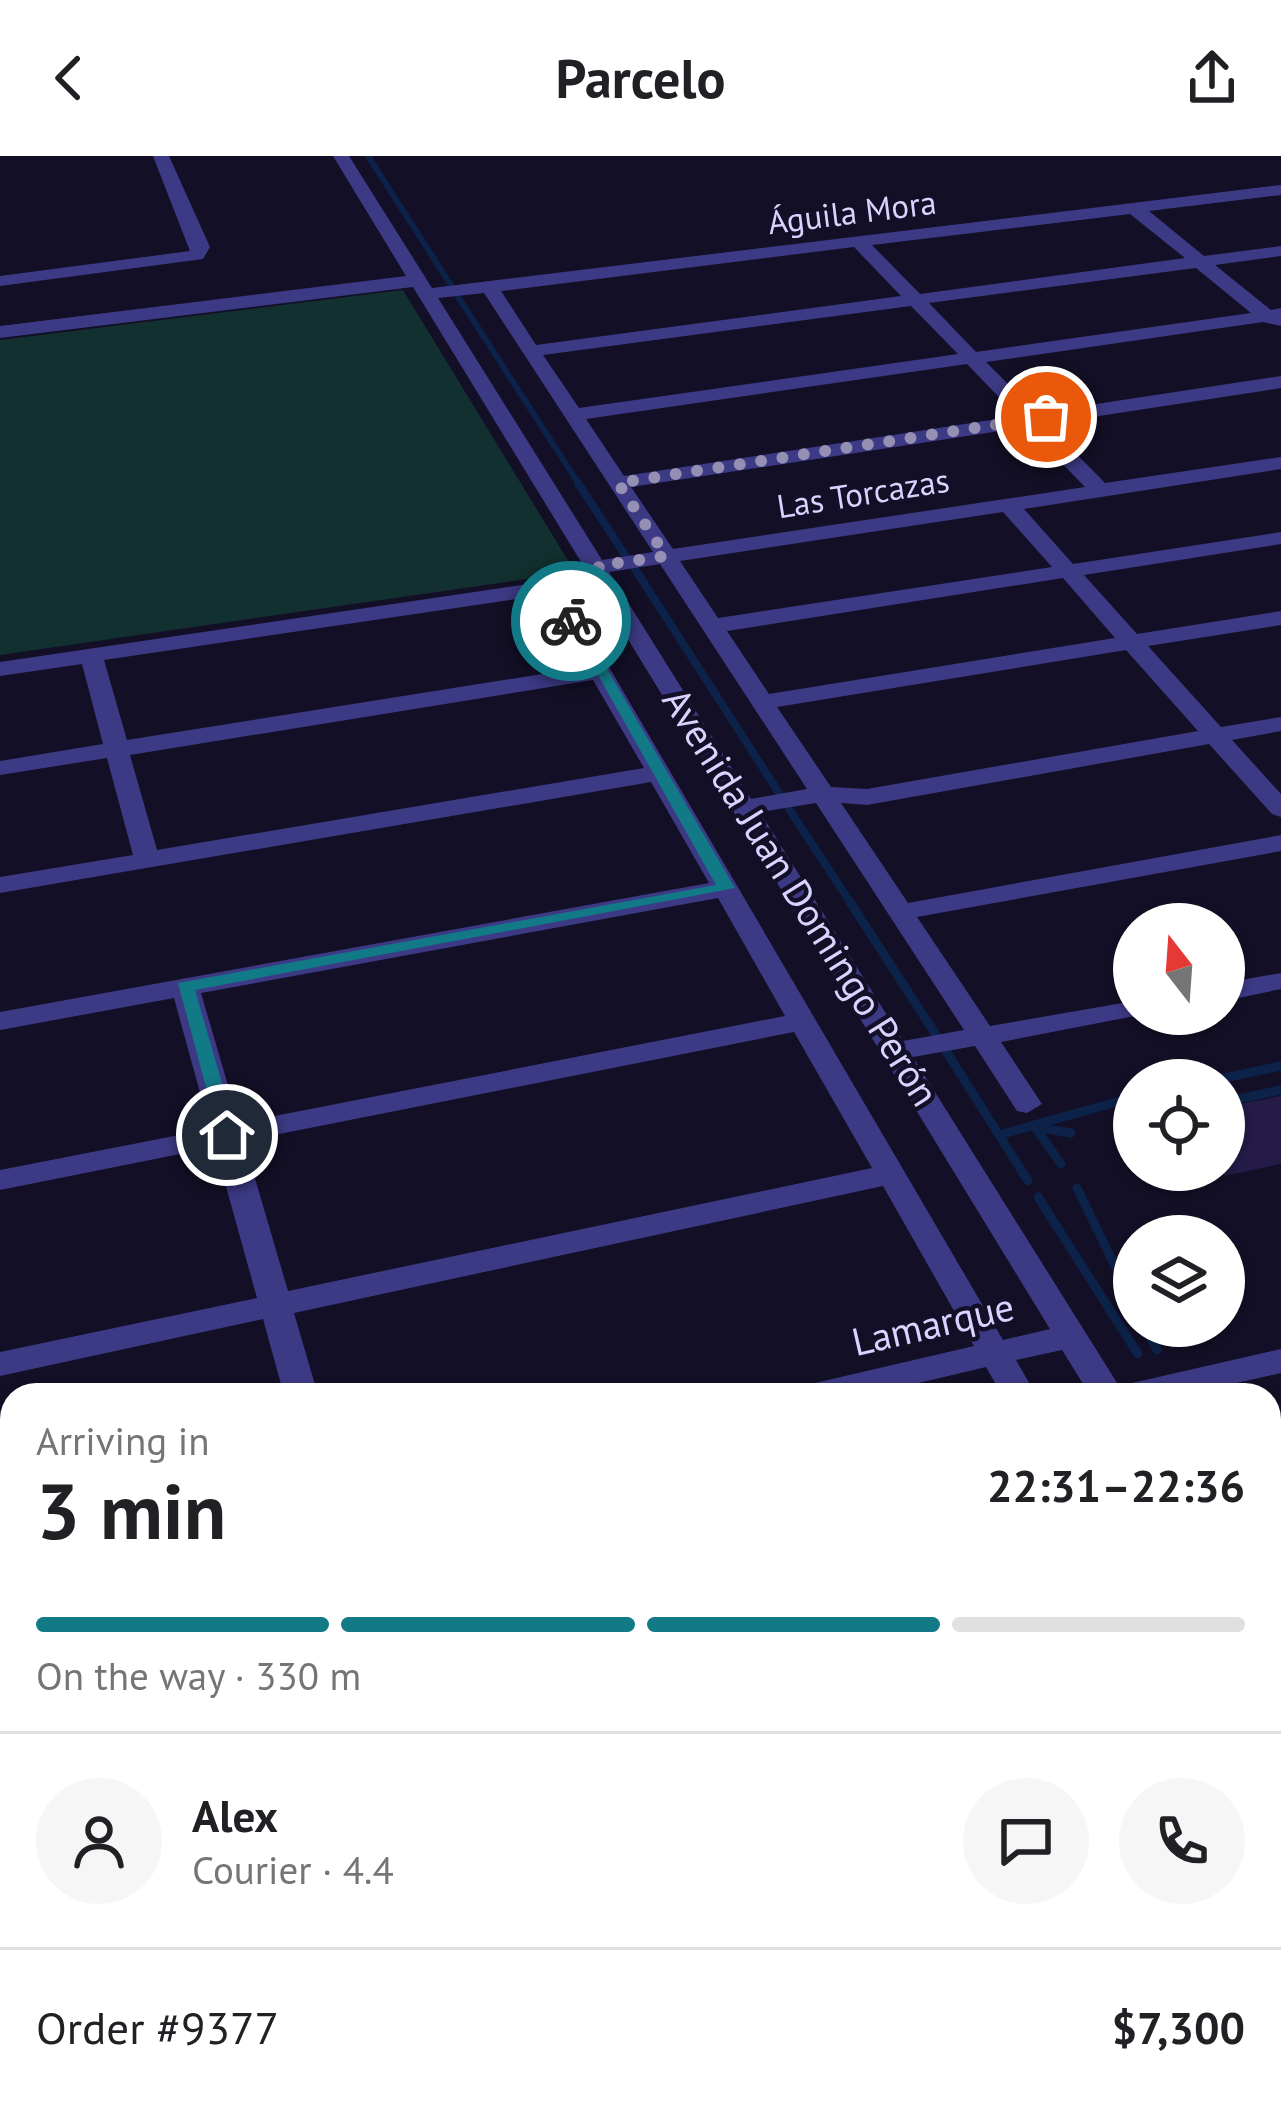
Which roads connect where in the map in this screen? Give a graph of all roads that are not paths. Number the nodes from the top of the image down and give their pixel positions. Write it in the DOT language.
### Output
graph roads {
  1 [pos="161,156"];
  2 [pos="341,156"];
  3 [pos="1281,190"];
  4 [pos="1134,208"];
  5 [pos="859,242"];
  6 [pos="1281,250"];
  7 [pos="1199,261"];
  8 [pos="0,281"];
  9 [pos="426,287"];
  10 [pos="489,287"];
  11 [pos="916,300"];
  12 [pos="1276,319"];
  13 [pos="0,332"];
  14 [pos="532,351"];
  15 [pos="971,357"];
  16 [pos="1281,382"];
  17 [pos="573,415"];
  18 [pos="1033,421"];
  19 [pos="1281,463"];
  20 [pos="618,483"];
  21 [pos="1100,490"];
  22 [pos="1008,504"];
  23 [pos="1281,538"];
  24 [pos="666,556"];
  25 [pos="1067,571"];
  26 [pos="601,573"];
  27 [pos="551,586"];
  28 [pos="1281,618"];
  29 [pos="712,626"];
  30 [pos="1132,642"];
  31 [pos="91,655"];
  32 [pos="0,669"];
  33 [pos="601,672"];
  34 [pos="762,702"];
  35 [pos="1281,704"];
  36 [pos="1281,724"];
  37 [pos="1207,727"];
  38 [pos="116,749"];
  39 [pos="0,768"];
  40 [pos="659,773"];
  41 [pos="823,794"];
  42 [pos="746,807"];
  43 [pos="1281,809"];
  44 [pos="1281,843"];
  45 [pos="147,860"];
  46 [pos="0,885"];
  47 [pos="726,888"];
  48 [pos="900,912"];
  49 [pos="1281,981"];
  50 [pos="185,987"];
  51 [pos="1245,988"];
  52 [pos="1113,1014"];
  53 [pos="0,1021"];
  54 [pos="803,1022"];
  55 [pos="983,1037"];
  56 [pos="896,1051"];
  57 [pos="1027,1104"];
  58 [pos="227,1135"];
  59 [pos="892,1174"];
  60 [pos="0,1180"];
  61 [pos="275,1305"];
  62 [pos="1070,1336"];
  63 [pos="995,1353"];
  64 [pos="1281,1361"];
  65 [pos="0,1364"];
  66 [pos="298,1383"];
  67 [pos="866,1383"];
  68 [pos="1012,1383"];
  69 [pos="1099,1383"];
  70 [pos="1183,1383"];
  1 -- 8 [label="street"];
  2 -- 9 [label="street, Avenida Juan Domingo Perón"];
  3 -- 4 [label="street, Águila Mora"];
  4 -- 5 [label="street, Águila Mora"];
  4 -- 7 [label="street"];
  5 -- 10 [label="street, Águila Mora"];
  5 -- 11 [label="street"];
  6 -- 7 [label="street"];
  7 -- 11 [label="street"];
  7 -- 12 [label="street"];
  9 -- 10 [label="street, Águila Mora"];
  9 -- 13 [label="street, Águila Mora"];
  9 -- 26 [label="street, Avenida Juan Domingo Perón"];
  10 -- 14 [label="street"];
  11 -- 14 [label="street"];
  11 -- 15 [label="street"];
  12 -- 15 [label="street"];
  14 -- 17 [label="street"];
  15 -- 17 [label="street"];
  15 -- 18 [label="street"];
  16 -- 18 [label="street"];
  17 -- 20 [label="street"];
  18 -- 20 [label="street"];
  18 -- 21 [label="street"];
  19 -- 21 [label="street, Las Torcazas"];
  20 -- 24 [label="street"];
  21 -- 22 [label="street, Las Torcazas"];
  22 -- 24 [label="street, Las Torcazas"];
  22 -- 25 [label="street"];
  23 -- 25 [label="street"];
  24 -- 26 [label="street, Las Torcazas"];
  24 -- 29 [label="street"];
  25 -- 29 [label="street"];
  25 -- 30 [label="street"];
  26 -- 27 [label="street, Las Torcazas"];
  26 -- 42 [label="street, Avenida Juan Domingo Perón"];
  27 -- 31 [label="street, Las Torcazas"];
  27 -- 33 [label="street"];
  28 -- 30 [label="street"];
  29 -- 34 [label="street"];
  30 -- 34 [label="street"];
  30 -- 37 [label="street"];
  31 -- 32 [label="street, Las Torcazas"];
  31 -- 38 [label="street"];
  33 -- 38 [label="street"];
  33 -- 40 [label="street"];
  34 -- 41 [label="street"];
  35 -- 37 [label="street"];
  36 -- 37 [label="street"];
  37 -- 41 [label="street"];
  37 -- 43 [label="street"];
  38 -- 39 [label="street"];
  38 -- 45 [label="street"];
  40 -- 45 [label="street"];
  40 -- 47 [label="street"];
  41 -- 42 [label="street"];
  41 -- 48 [label="street"];
  42 -- 56 [label="street, Avenida Juan Domingo Perón"];
  44 -- 48 [label="street"];
  45 -- 46 [label="street"];
  47 -- 50 [label="street"];
  47 -- 54 [label="street"];
  48 -- 55 [label="street"];
  49 -- 51 [label="street"];
  50 -- 53 [label="street"];
  50 -- 58 [label="street"];
  52 -- 55 [label="street"];
  54 -- 58 [label="street"];
  54 -- 59 [label="street"];
  55 -- 56 [label="street"];
  55 -- 57 [label="street"];
  56 -- 62 [label="street, Avenida Juan Domingo Perón"];
  58 -- 60 [label="street"];
  58 -- 61 [label="street"];
  59 -- 61 [label="street"];
  59 -- 63 [label="street"];
  61 -- 65 [label="street"];
  61 -- 66 [label="street"];
  62 -- 63 [label="street, Lamarque"];
  62 -- 69 [label="street, Avenida Juan Domingo Perón"];
  63 -- 67 [label="street, Lamarque"];
  63 -- 68 [label="street"];
  64 -- 70 [label="street"];
}
